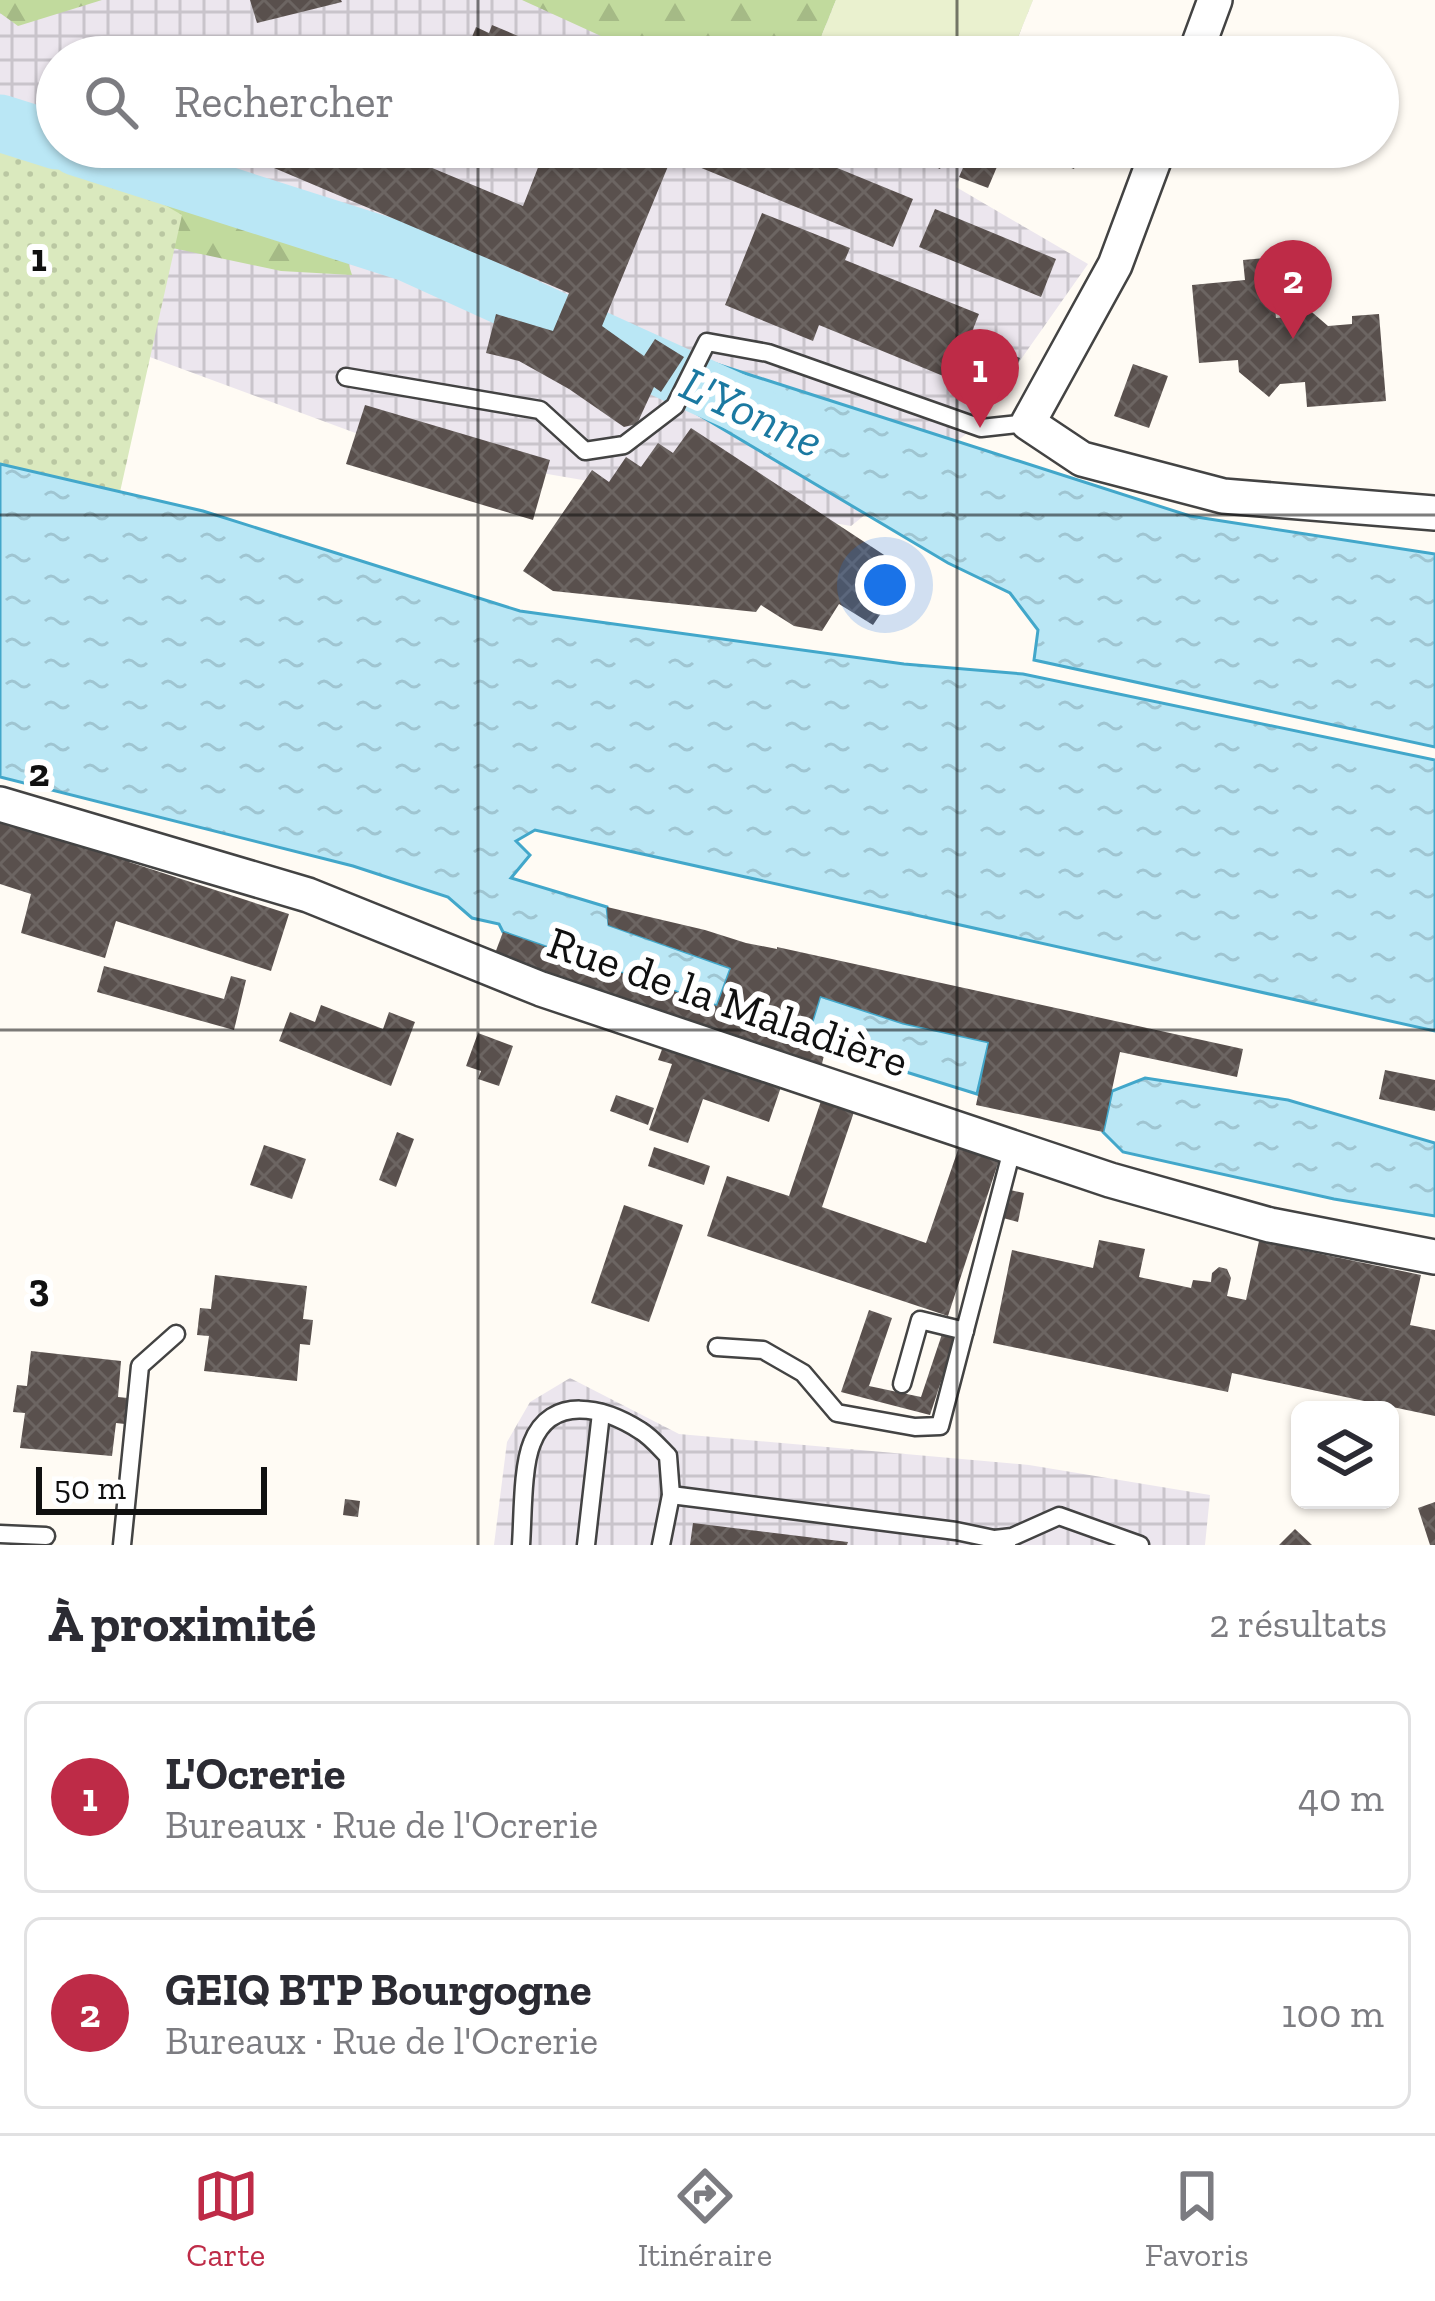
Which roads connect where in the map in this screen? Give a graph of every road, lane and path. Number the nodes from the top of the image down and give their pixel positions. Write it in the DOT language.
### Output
graph roads {
  1 [pos="1215,0"];
  2 [pos="1202,36"];
  3 [pos="1152,168"];
  4 [pos="346,377"];
  5 [pos="1028,423"];
  6 [pos="1435,513"];
  7 [pos="0,804"];
  8 [pos="1013,1145"];
  9 [pos="1435,1257"];
  10 [pos="965,1331"];
  11 [pos="176,1334"];
  12 [pos="717,1347"];
  13 [pos="902,1384"];
  14 [pos="601,1413"];
  15 [pos="670,1495"];
  16 [pos="0,1534"];
  17 [pos="46,1536"];
  18 [pos="1000,1542"];
  19 [pos="122,1545"];
  20 [pos="521,1545"];
  21 [pos="586,1545"];
  22 [pos="661,1545"];
  23 [pos="1140,1545"];
  1 -- 2 [label="street"];
  3 -- 5 [label="street"];
  4 -- 5 [label="lane"];
  5 -- 6 [label="street"];
  7 -- 8 [label="street, Rue de la Maladière"];
  8 -- 9 [label="street, Rue de la Maladière"];
  8 -- 10 [label="lane"];
  10 -- 12 [label="lane"];
  10 -- 13 [label="lane"];
  11 -- 19 [label="lane"];
  14 -- 15 [label="lane"];
  14 -- 20 [label="lane"];
  14 -- 21 [label="lane"];
  15 -- 18 [label="lane"];
  15 -- 22 [label="lane"];
  16 -- 17 [label="lane"];
  18 -- 23 [label="lane"];
}
